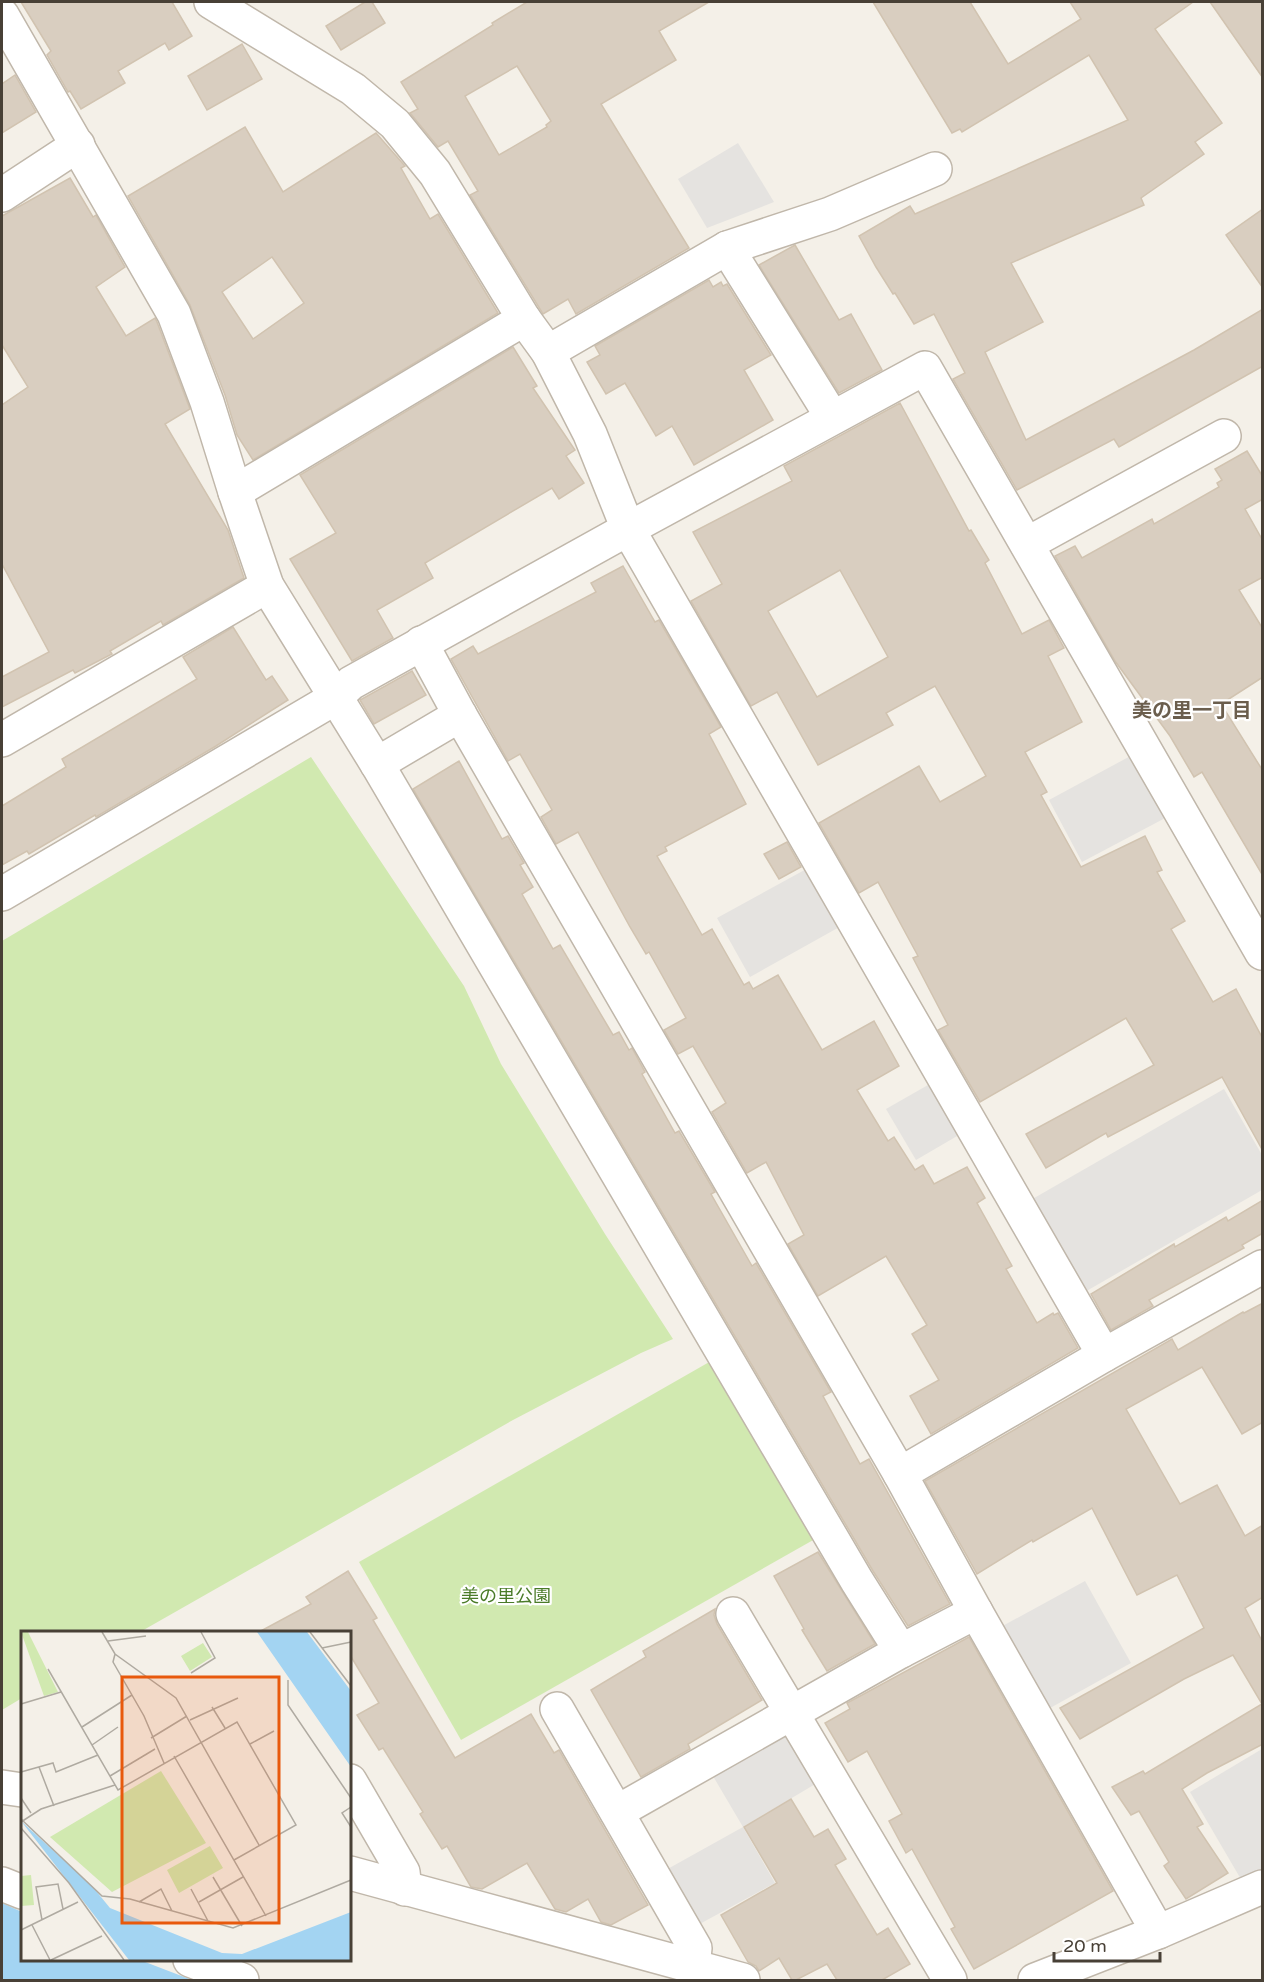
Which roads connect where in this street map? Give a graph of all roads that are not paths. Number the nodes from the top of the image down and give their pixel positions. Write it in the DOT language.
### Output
graph roads {
  1 [pos="211,2"];
  2 [pos="2,15"];
  3 [pos="78,145"];
  4 [pos="935,170"];
  5 [pos="2,195"];
  6 [pos="727,248"];
  7 [pos="524,319"];
  8 [pos="548,352"];
  9 [pos="832,417"];
  10 [pos="1224,436"];
  11 [pos="234,492"];
  12 [pos="628,529"];
  13 [pos="1027,544"];
  14 [pos="267,586"];
  15 [pos="421,643"];
  16 [pos="335,698"];
  17 [pos="460,715"];
  18 [pos="2,740"];
  19 [pos="377,764"];
  20 [pos="2,894"];
  21 [pos="1263,952"];
  22 [pos="1263,1267"];
  23 [pos="1104,1355"];
  24 [pos="900,1474"];
  25 [pos="976,1612"];
  26 [pos="733,1614"];
  27 [pos="901,1651"];
  28 [pos="557,1709"];
  29 [pos="792,1712"];
  30 [pos="351,1783"];
  31 [pos="2,1787"];
  32 [pos="21,1790"];
  33 [pos="617,1812"];
  34 [pos="351,1873"];
  35 [pos="2,1884"];
  36 [pos="1263,1887"];
  37 [pos="405,1888"];
  38 [pos="21,1892"];
  39 [pos="1158,1932"];
  40 [pos="195,1961"];
  41 [pos="693,1966"];
  42 [pos="242,1980"];
  43 [pos="743,1980"];
  44 [pos="950,1980"];
  45 [pos="1035,1980"];
  1 -- 7 [label="street"];
  2 -- 3 [label="street"];
  3 -- 5 [label="street"];
  3 -- 11 [label="street"];
  4 -- 6 [label="street"];
  6 -- 8 [label="street"];
  6 -- 9 [label="street"];
  7 -- 8 [label="street"];
  7 -- 11 [label="street"];
  8 -- 12 [label="street"];
  9 -- 12 [label="street"];
  9 -- 13 [label="street"];
  10 -- 13 [label="street"];
  11 -- 14 [label="street"];
  12 -- 15 [label="street"];
  12 -- 23 [label="street"];
  13 -- 21 [label="street"];
  14 -- 16 [label="street"];
  14 -- 18 [label="street"];
  15 -- 16 [label="street"];
  15 -- 17 [label="street"];
  16 -- 19 [label="street"];
  16 -- 20 [label="street"];
  17 -- 19 [label="street"];
  17 -- 24 [label="street"];
  19 -- 27 [label="street"];
  22 -- 23 [label="street"];
  23 -- 24 [label="street"];
  24 -- 25 [label="street"];
  25 -- 27 [label="street"];
  25 -- 39 [label="street"];
  26 -- 29 [label="street"];
  27 -- 29 [label="street"];
  28 -- 33 [label="street"];
  29 -- 33 [label="street"];
  29 -- 44 [label="street"];
  30 -- 37 [label="street"];
  31 -- 32 [label="street"];
  33 -- 41 [label="street"];
  34 -- 37 [label="street"];
  35 -- 38 [label="street"];
  36 -- 39 [label="street"];
  37 -- 41 [label="street"];
  39 -- 45 [label="street"];
  40 -- 42 [label="street"];
  41 -- 43 [label="street"];
}
